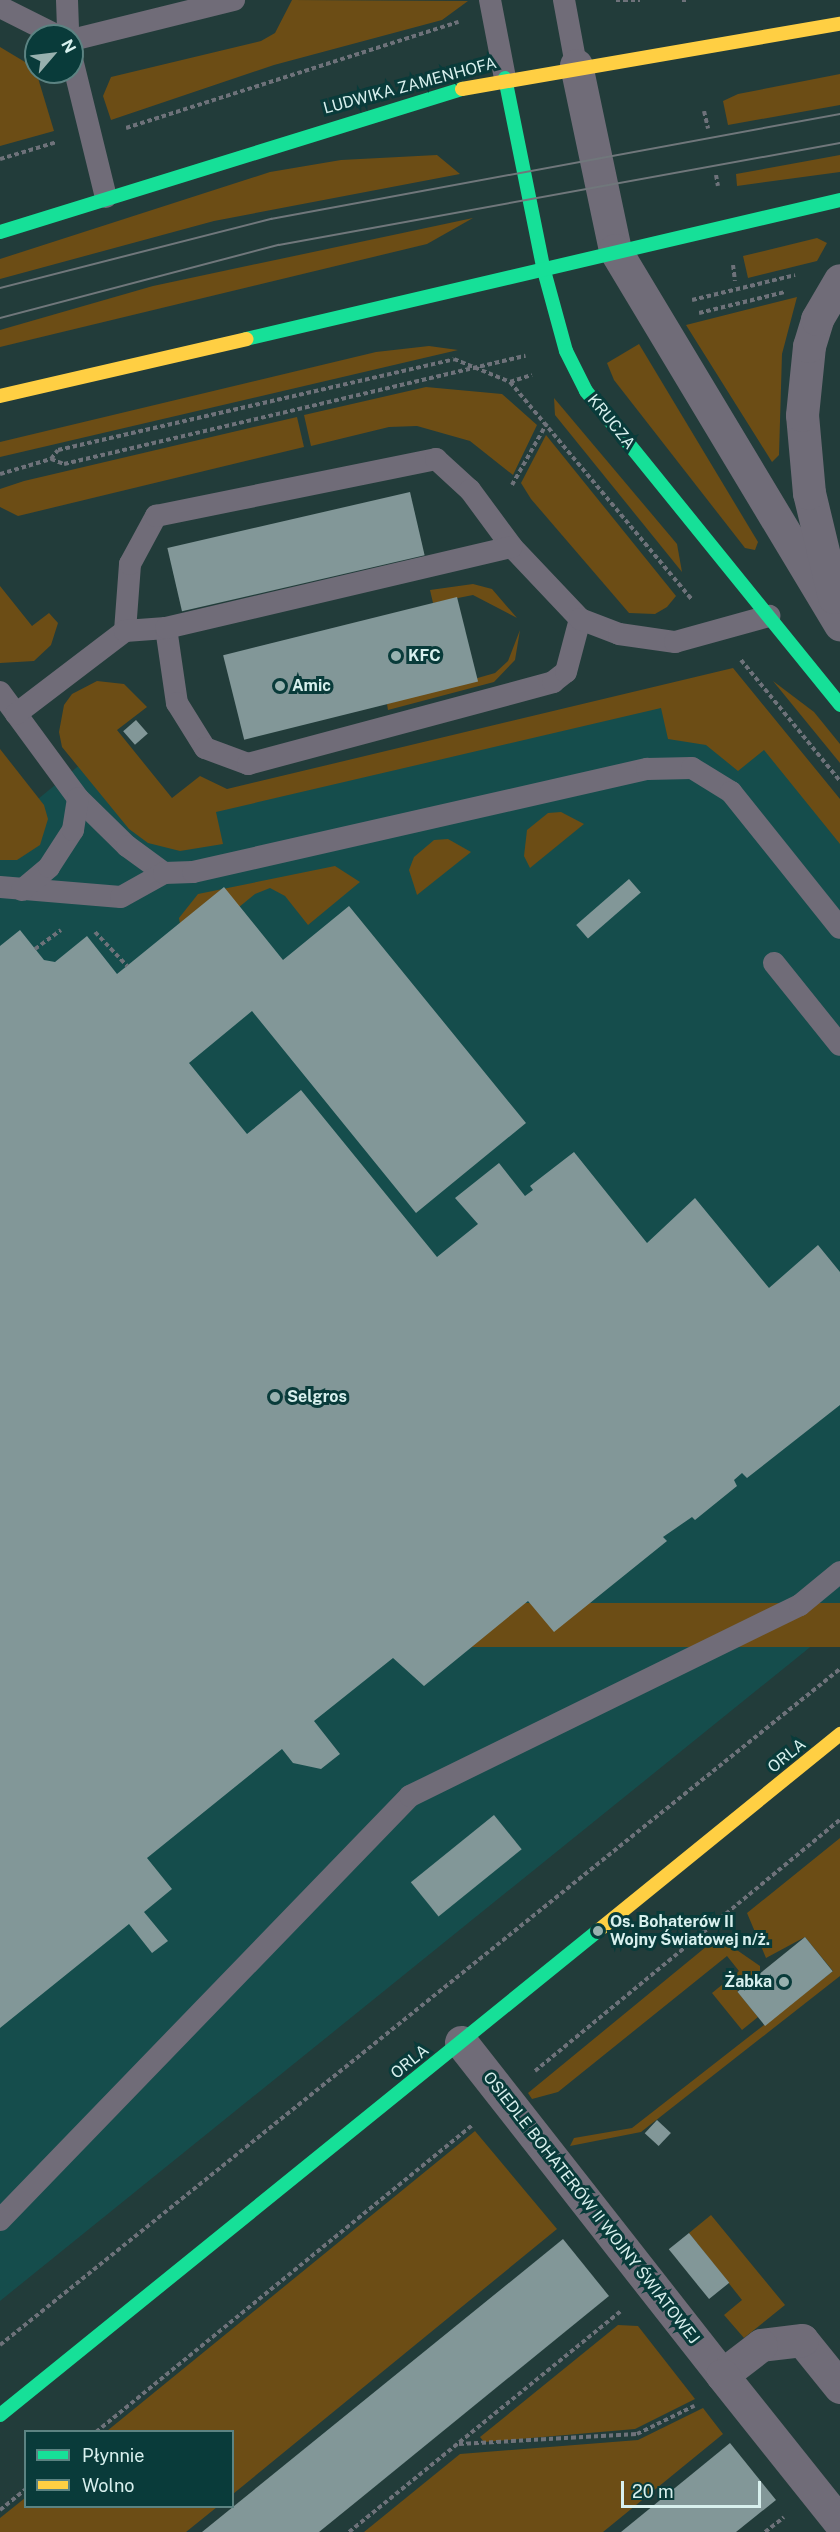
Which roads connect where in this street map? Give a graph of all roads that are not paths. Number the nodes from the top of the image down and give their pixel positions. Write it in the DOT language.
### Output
graph roads {
  1 [pos="67,0"];
  2 [pos="234,0"];
  3 [pos="564,0"];
  4 [pos="492,6"];
  5 [pos="0,7"];
  6 [pos="34,24"];
  7 [pos="68,24"];
  8 [pos="840,24"];
  9 [pos="84,37"];
  10 [pos="576,65"];
  11 [pos="506,78"];
  12 [pos="78,84"];
  13 [pos="106,197"];
  14 [pos="840,200"];
  15 [pos="0,232"];
  16 [pos="615,250"];
  17 [pos="543,267"];
  18 [pos="840,280"];
  19 [pos="0,396"];
  20 [pos="512,547"];
  21 [pos="769,616"];
  22 [pos="580,619"];
  23 [pos="840,619"];
  24 [pos="840,625"];
  25 [pos="166,628"];
  26 [pos="125,631"];
  27 [pos="0,692"];
  28 [pos="840,705"];
  29 [pos="16,714"];
  30 [pos="78,798"];
  31 [pos="164,873"];
  32 [pos="11,889"];
  33 [pos="840,928"];
  34 [pos="774,963"];
  35 [pos="840,1045"];
  36 [pos="840,1572"];
  37 [pos="840,1734"];
  38 [pos="461,2042"];
  39 [pos="0,2220"];
  40 [pos="840,2387"];
  41 [pos="713,2388"];
  42 [pos="0,2415"];
  43 [pos="840,2523"];
  1 -- 7 [label="lane"];
  2 -- 9 [label="lane"];
  3 -- 10 [label="lane"];
  4 -- 11 [label="lane"];
  5 -- 6 [label="lane"];
  8 -- 10 [label="street, LUDWIKA ZAMENHOFA"];
  10 -- 11 [label="street, LUDWIKA ZAMENHOFA"];
  10 -- 16 [label="street"];
  11 -- 13 [label="street, LUDWIKA ZAMENHOFA"];
  11 -- 17 [label="street, KRUCZA"];
  12 -- 13 [label="lane"];
  13 -- 15 [label="street, LUDWIKA ZAMENHOFA"];
  14 -- 16 [label="street"];
  16 -- 17 [label="street"];
  16 -- 24 [label="street"];
  17 -- 19 [label="street"];
  17 -- 21 [label="street, KRUCZA"];
  18 -- 23 [label="street"];
  20 -- 22 [label="lane"];
  20 -- 25 [label="lane"];
  20 -- 26 [label="lane"];
  21 -- 22 [label="lane"];
  21 -- 28 [label="street, KRUCZA"];
  22 -- 25 [label="lane"];
  25 -- 26 [label="lane"];
  26 -- 29 [label="lane"];
  27 -- 29 [label="lane"];
  29 -- 30 [label="lane"];
  30 -- 31 [label="lane"];
  30 -- 32 [label="lane"];
  31 -- 32 [label="lane"];
  31 -- 33 [label="lane"];
  34 -- 35 [label="lane"];
  36 -- 39 [label="lane"];
  37 -- 38 [label="street, ORLA"];
  38 -- 41 [label="street, OSIEDLE BOHATERÓW II WOJNY ŚWIATOWEJ"];
  38 -- 42 [label="street, ORLA"];
  40 -- 41 [label="street"];
  41 -- 43 [label="street, OSIEDLE BOHATERÓW II WOJNY ŚWIATOWEJ"];
}
